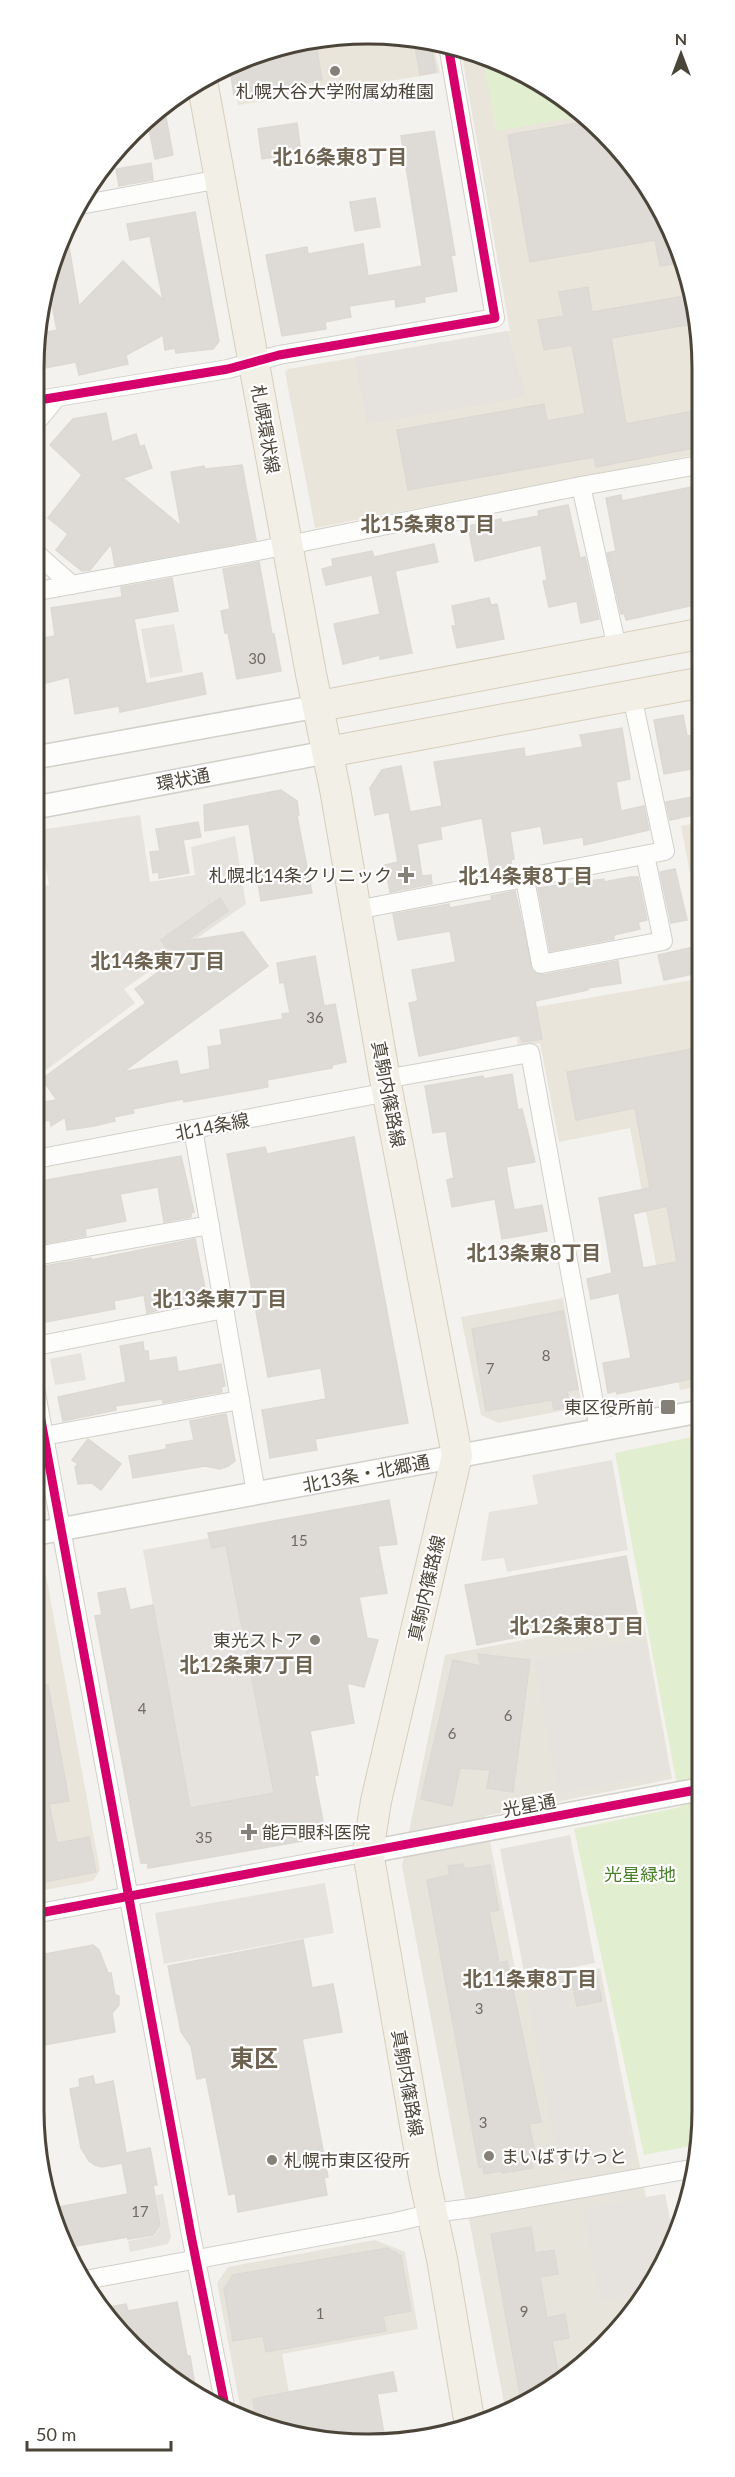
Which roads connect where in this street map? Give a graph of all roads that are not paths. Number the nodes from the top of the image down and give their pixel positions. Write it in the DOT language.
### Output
graph roads {
  1 [pos="450,55"];
  2 [pos="203,89"];
  3 [pos="220,179"];
  4 [pos="88,204"];
  5 [pos="255,362"];
  6 [pos="57,397"];
  7 [pos="44,399"];
  8 [pos="44,413"];
  9 [pos="692,466"];
  10 [pos="581,486"];
  11 [pos="288,545"];
  12 [pos="44,560"];
  13 [pos="72,585"];
  14 [pos="44,590"];
  15 [pos="692,634"];
  16 [pos="617,648"];
  17 [pos="692,684"];
  18 [pos="632,696"];
  19 [pos="320,706"];
  20 [pos="328,752"];
  21 [pos="44,756"];
  22 [pos="44,806"];
  23 [pos="645,855"];
  24 [pos="525,879"];
  25 [pos="356,910"];
  26 [pos="386,1086"];
  27 [pos="193,1129"];
  28 [pos="44,1157"];
  29 [pos="210,1225"];
  30 [pos="44,1255"];
  31 [pos="224,1309"];
  32 [pos="44,1344"];
  33 [pos="240,1400"];
  34 [pos="692,1413"];
  35 [pos="599,1430"];
  36 [pos="44,1436"];
  37 [pos="457,1455"];
  38 [pos="256,1493"];
  39 [pos="62,1529"];
  40 [pos="44,1532"];
  41 [pos="692,1791"];
  42 [pos="368,1852"];
  43 [pos="129,1896"];
  44 [pos="44,1912"];
  45 [pos="686,2170"];
  46 [pos="433,2213"];
  47 [pos="196,2259"];
  48 [pos="91,2279"];
  49 [pos="224,2400"];
  50 [pos="469,2417"];
  1 -- 5 [label="street"];
  2 -- 3 [label="main road, 札幌環状線"];
  3 -- 4 [label="street"];
  3 -- 5 [label="main road, 札幌環状線"];
  5 -- 6 [label="street"];
  5 -- 11 [label="main road, 札幌環状線"];
  6 -- 7 [label="street"];
  6 -- 8 [label="street"];
  9 -- 10 [label="street"];
  10 -- 11 [label="street"];
  10 -- 16 [label="street"];
  11 -- 13 [label="street"];
  11 -- 19 [label="main road, 札幌環状線"];
  12 -- 13 [label="street"];
  13 -- 14 [label="street"];
  15 -- 16 [label="main road"];
  16 -- 19 [label="main road"];
  17 -- 18 [label="main road"];
  18 -- 20 [label="main road"];
  18 -- 23 [label="street"];
  19 -- 20 [label="main road, 札幌環状線"];
  19 -- 21 [label="street"];
  20 -- 22 [label="street, 環状通"];
  20 -- 25 [label="main road, 真駒内篠路線"];
  23 -- 24 [label="street"];
  23 -- 24 [label="street"];
  24 -- 25 [label="street"];
  25 -- 26 [label="main road, 真駒内篠路線"];
  26 -- 27 [label="street, 北14条線"];
  26 -- 35 [label="street, 北14条線"];
  26 -- 37 [label="main road, 真駒内篠路線"];
  27 -- 28 [label="street, 北14条線"];
  27 -- 29 [label="street"];
  29 -- 30 [label="street"];
  29 -- 31 [label="street"];
  31 -- 32 [label="street"];
  31 -- 33 [label="street"];
  33 -- 36 [label="street"];
  33 -- 38 [label="street"];
  34 -- 35 [label="street, 北13条・北郷通"];
  35 -- 37 [label="street, 北13条・北郷通"];
  36 -- 39 [label="street"];
  37 -- 38 [label="street, 北13条・北郷通"];
  37 -- 42 [label="main road, 真駒内篠路線"];
  38 -- 39 [label="street, 北13条・北郷通"];
  39 -- 40 [label="street, 北13条・北郷通"];
  39 -- 43 [label="street"];
  41 -- 42 [label="street, 光星通"];
  42 -- 43 [label="street"];
  42 -- 46 [label="main road, 真駒内篠路線"];
  43 -- 44 [label="street"];
  43 -- 47 [label="street"];
  45 -- 46 [label="street"];
  46 -- 47 [label="street"];
  46 -- 50 [label="main road, 真駒内篠路線"];
  47 -- 48 [label="street"];
  47 -- 49 [label="street"];
}
